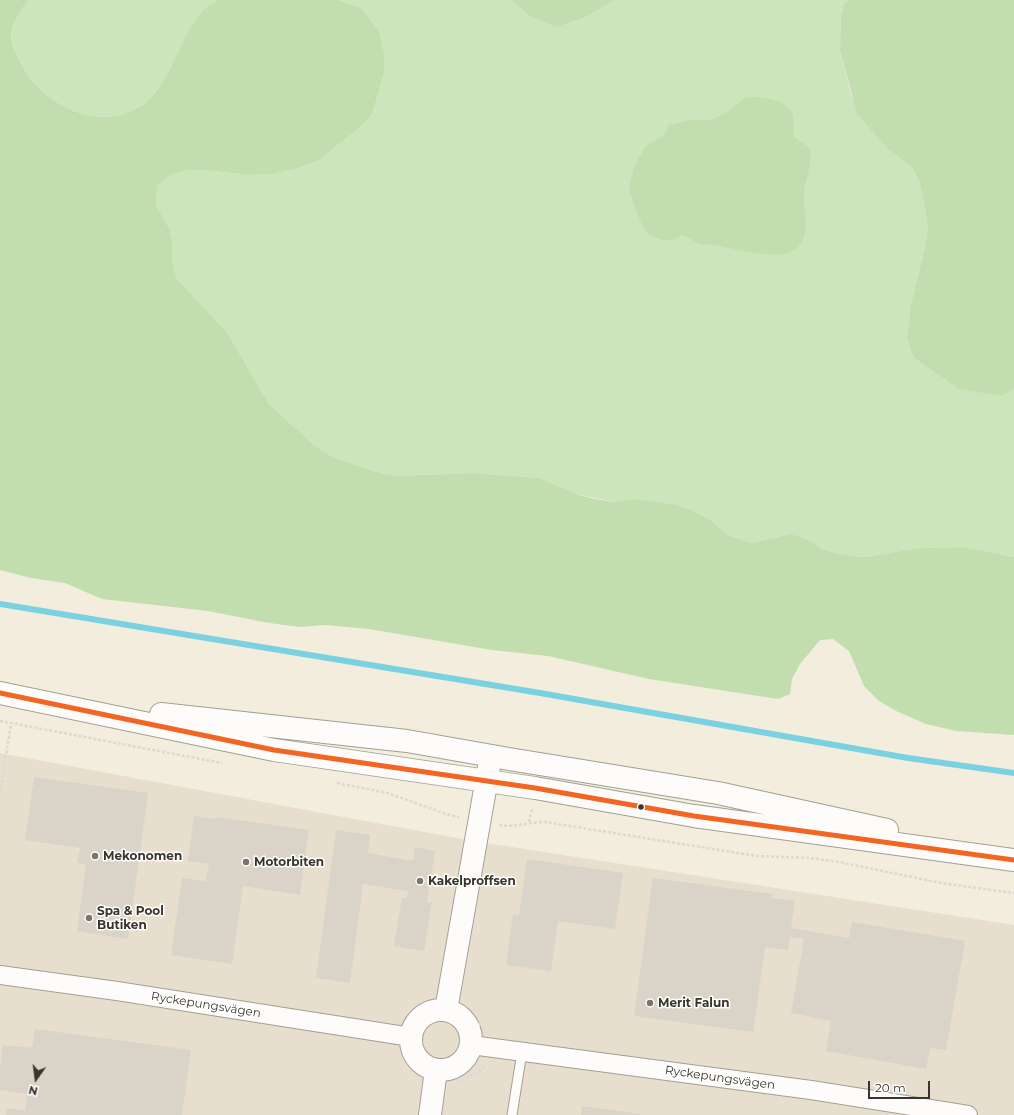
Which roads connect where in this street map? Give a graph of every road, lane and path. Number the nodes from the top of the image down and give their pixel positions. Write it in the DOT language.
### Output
graph roads {
  1 [pos="0,693"];
  2 [pos="33,701"];
  3 [pos="0,721"];
  4 [pos="11,724"];
  5 [pos="491,756"];
  6 [pos="224,763"];
  7 [pos="330,781"];
  8 [pos="487,782"];
  9 [pos="0,793"];
  10 [pos="533,806"];
  11 [pos="529,822"];
  12 [pos="492,826"];
  13 [pos="1004,858"];
  14 [pos="1014,893"];
  15 [pos="0,975"];
  16 [pos="468,1006"];
  17 [pos="446,1010"];
  18 [pos="411,1037"];
  19 [pos="481,1047"];
  20 [pos="522,1052"];
  21 [pos="436,1070"];
  22 [pos="454,1088"];
  23 [pos="430,1115"];
  24 [pos="512,1115"];
  25 [pos="968,1115"];
  1 -- 2 [label="main road"];
  2 -- 5 [label="main road"];
  2 -- 8 [label="main road"];
  3 -- 4 [label="path"];
  4 -- 6 [label="path"];
  4 -- 9 [label="path"];
  5 -- 8 [label="main road"];
  5 -- 13 [label="main road"];
  7 -- 12 [label="path"];
  8 -- 12 [label="main road"];
  8 -- 13 [label="main road"];
  10 -- 11 [label="path"];
  11 -- 12 [label="path"];
  11 -- 14 [label="path"];
  12 -- 17 [label="main road"];
  15 -- 18 [label="street, Ryckepungsvägen"];
  16 -- 19 [label="path"];
  17 -- 18 [label="main road"];
  17 -- 19 [label="main road"];
  18 -- 21 [label="main road"];
  19 -- 20 [label="street, Ryckepungsvägen"];
  19 -- 21 [label="main road"];
  19 -- 22 [label="path"];
  20 -- 24 [label="lane"];
  20 -- 25 [label="street, Ryckepungsvägen"];
  21 -- 23 [label="main road"];
}
